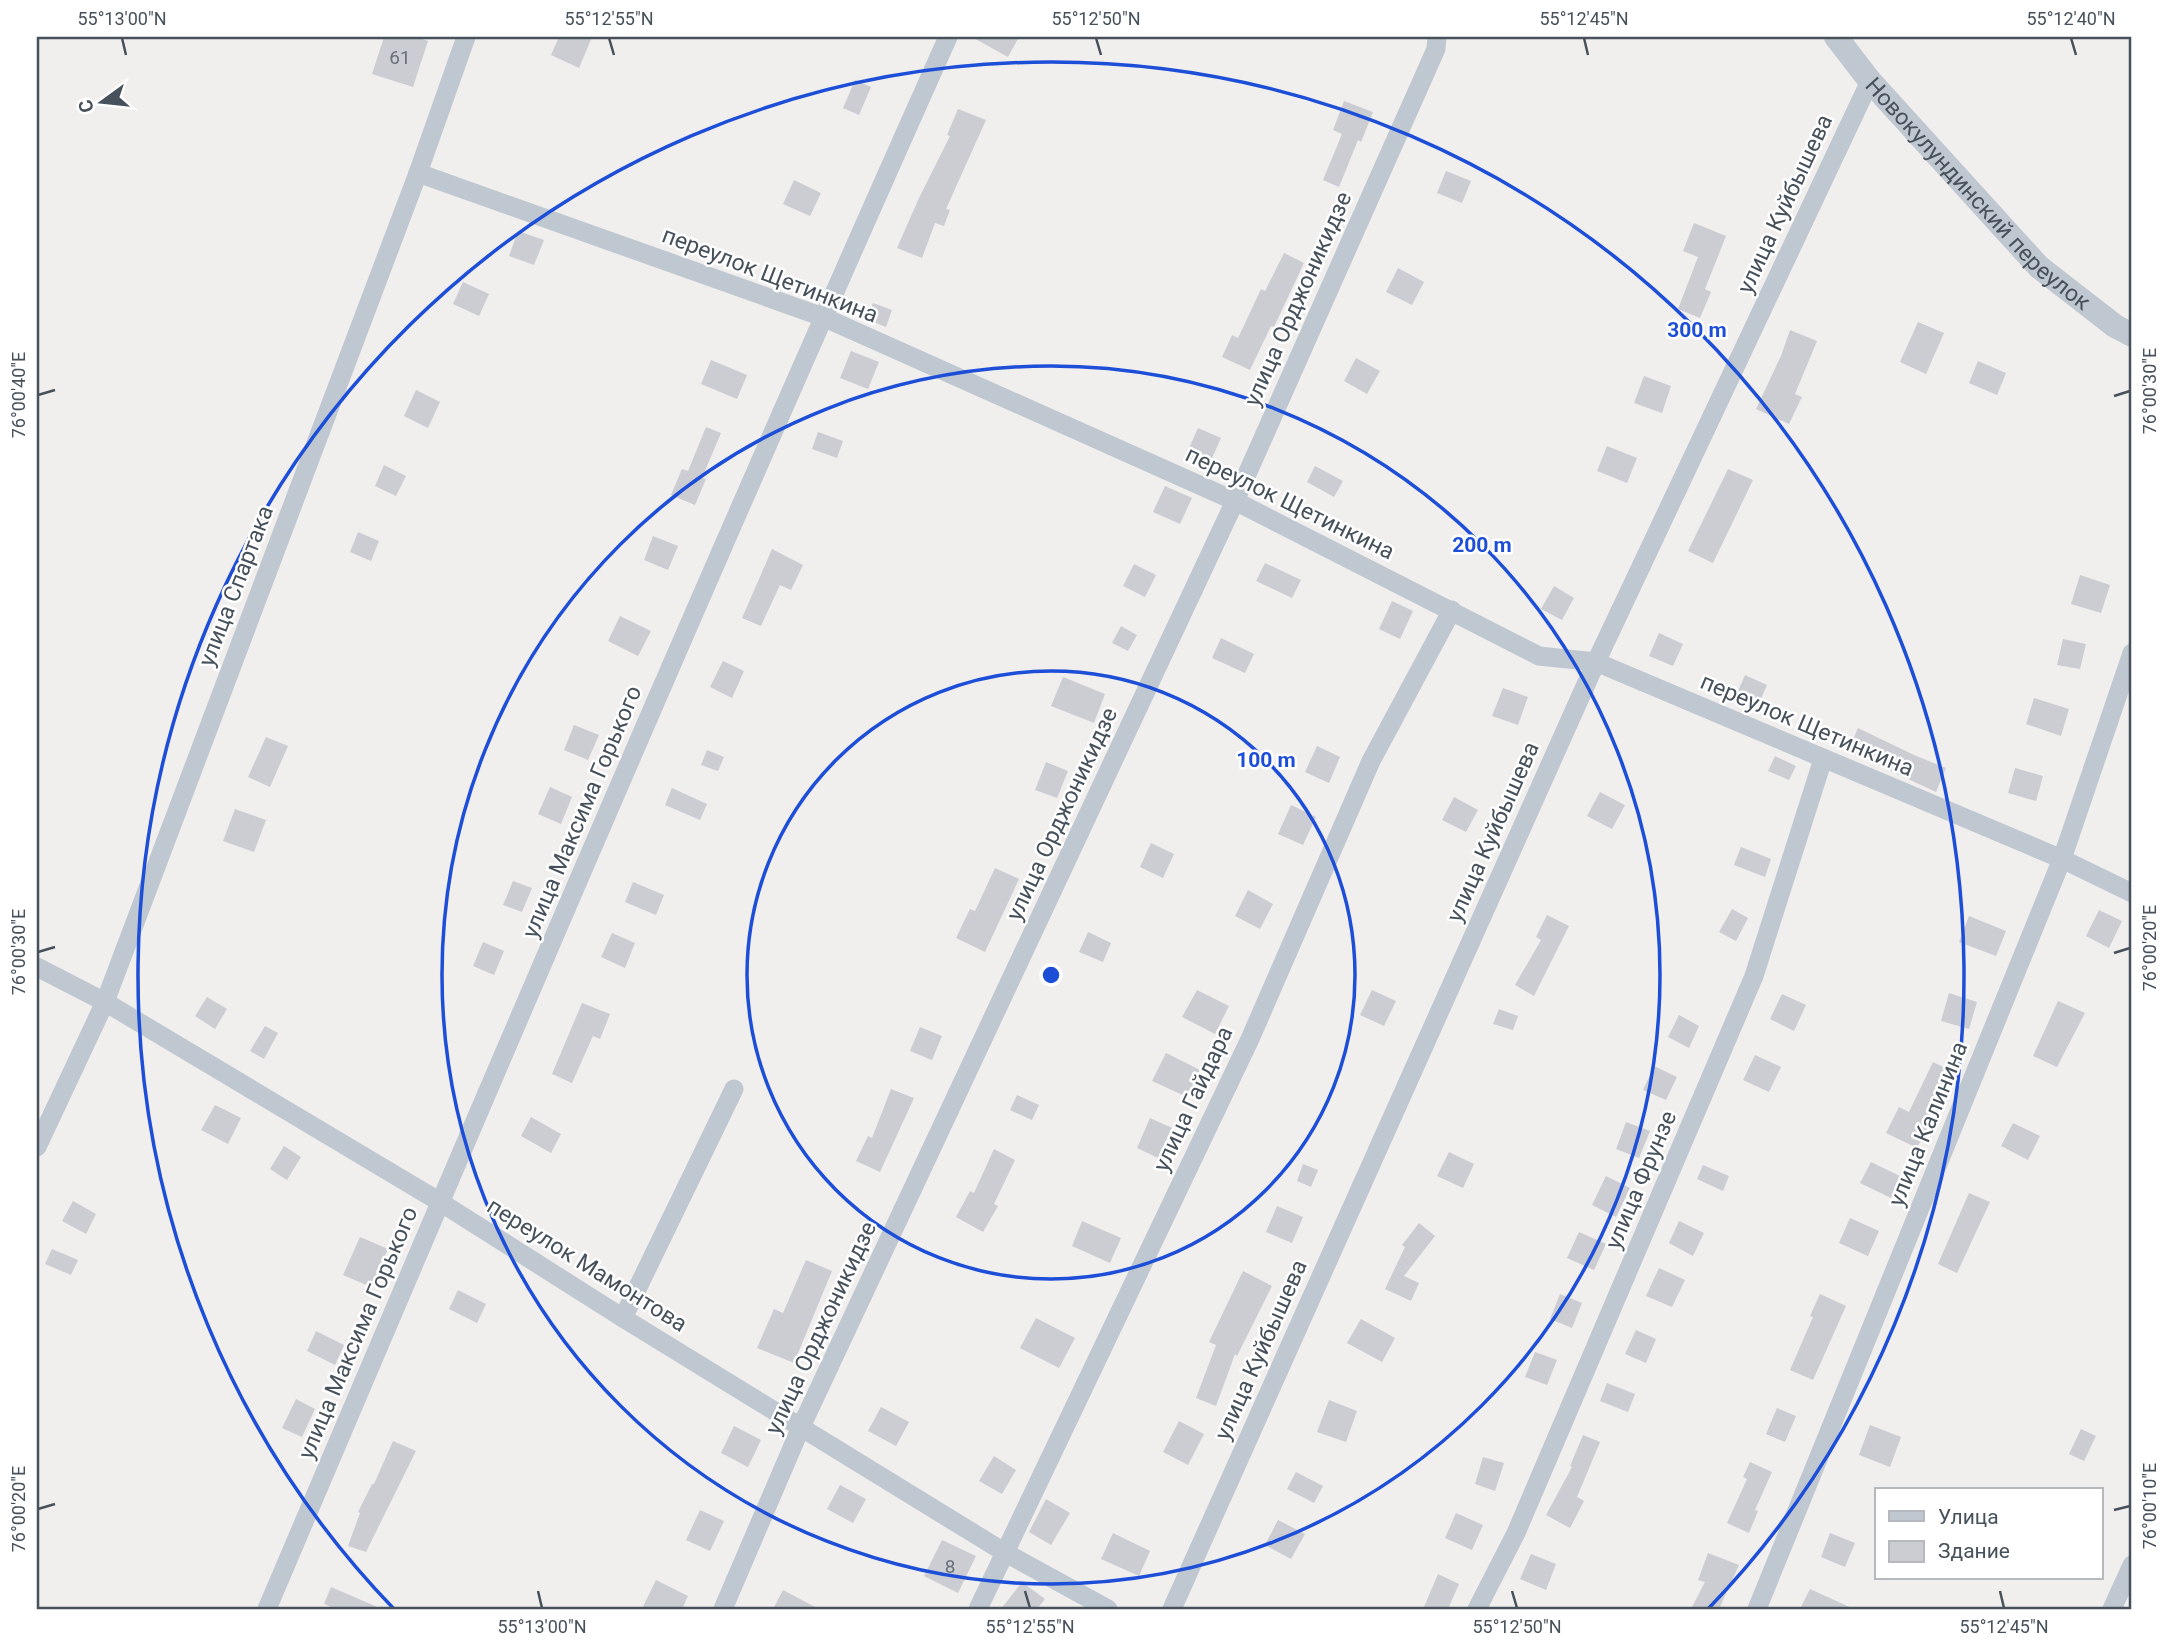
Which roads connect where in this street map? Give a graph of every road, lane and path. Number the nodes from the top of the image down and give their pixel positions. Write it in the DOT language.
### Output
graph roads {
  1 [pos="466,37"];
  2 [pos="948,37"];
  3 [pos="1437,37"];
  4 [pos="1836,37"];
  5 [pos="1870,81"];
  6 [pos="418,173"];
  7 [pos="823,317"];
  8 [pos="2132,335"];
  9 [pos="1236,501"];
  10 [pos="1452,610"];
  11 [pos="2132,653"];
  12 [pos="1596,662"];
  13 [pos="1823,759"];
  14 [pos="2062,859"];
  15 [pos="2132,893"];
  16 [pos="37,967"];
  17 [pos="104,1002"];
  18 [pos="734,1088"];
  19 [pos="37,1147"];
  20 [pos="440,1202"];
  21 [pos="623,1318"];
  22 [pos="801,1427"];
  23 [pos="1004,1552"];
  24 [pos="2132,1565"];
  25 [pos="267,1609"];
  26 [pos="723,1609"];
  27 [pos="978,1609"];
  28 [pos="1108,1609"];
  29 [pos="1171,1609"];
  30 [pos="1477,1609"];
  31 [pos="1757,1609"];
  32 [pos="2112,1609"];
  1 -- 6 [label="street, улица Спартака"];
  2 -- 7 [label="street, улица Максима Горького"];
  3 -- 9 [label="street, улица Орджоникидзе"];
  4 -- 5 [label="street, Новокулундинский переулок"];
  5 -- 8 [label="street, Новокулундинский переулок"];
  5 -- 12 [label="street, улица Куйбышева"];
  6 -- 7 [label="street, переулок Щетинкина"];
  6 -- 17 [label="street, улица Спартака"];
  7 -- 9 [label="street, переулок Щетинкина"];
  7 -- 20 [label="street, улица Максима Горького"];
  9 -- 10 [label="street, переулок Щетинкина"];
  9 -- 22 [label="street, улица Орджоникидзе"];
  10 -- 12 [label="street, переулок Щетинкина"];
  10 -- 23 [label="street, улица Гайдара"];
  11 -- 14 [label="street, улица Калинина"];
  12 -- 13 [label="street, переулок Щетинкина"];
  12 -- 29 [label="street, улица Куйбышева"];
  13 -- 14 [label="street, переулок Щетинкина"];
  13 -- 30 [label="street, улица Фрунзе"];
  14 -- 15 [label="street, переулок Щетинкина"];
  14 -- 31 [label="street, улица Калинина"];
  16 -- 17 [label="street, переулок Мамонтова"];
  17 -- 19 [label="street, улица Спартака"];
  17 -- 20 [label="street, переулок Мамонтова"];
  18 -- 21 [label="street"];
  20 -- 21 [label="street, переулок Мамонтова"];
  20 -- 25 [label="street, улица Максима Горького"];
  21 -- 22 [label="street, переулок Мамонтова"];
  22 -- 23 [label="street, переулок Мамонтова"];
  22 -- 26 [label="street, улица Орджоникидзе"];
  23 -- 27 [label="street, улица Гайдара"];
  23 -- 28 [label="street, переулок Мамонтова"];
  24 -- 32 [label="street"];
}
